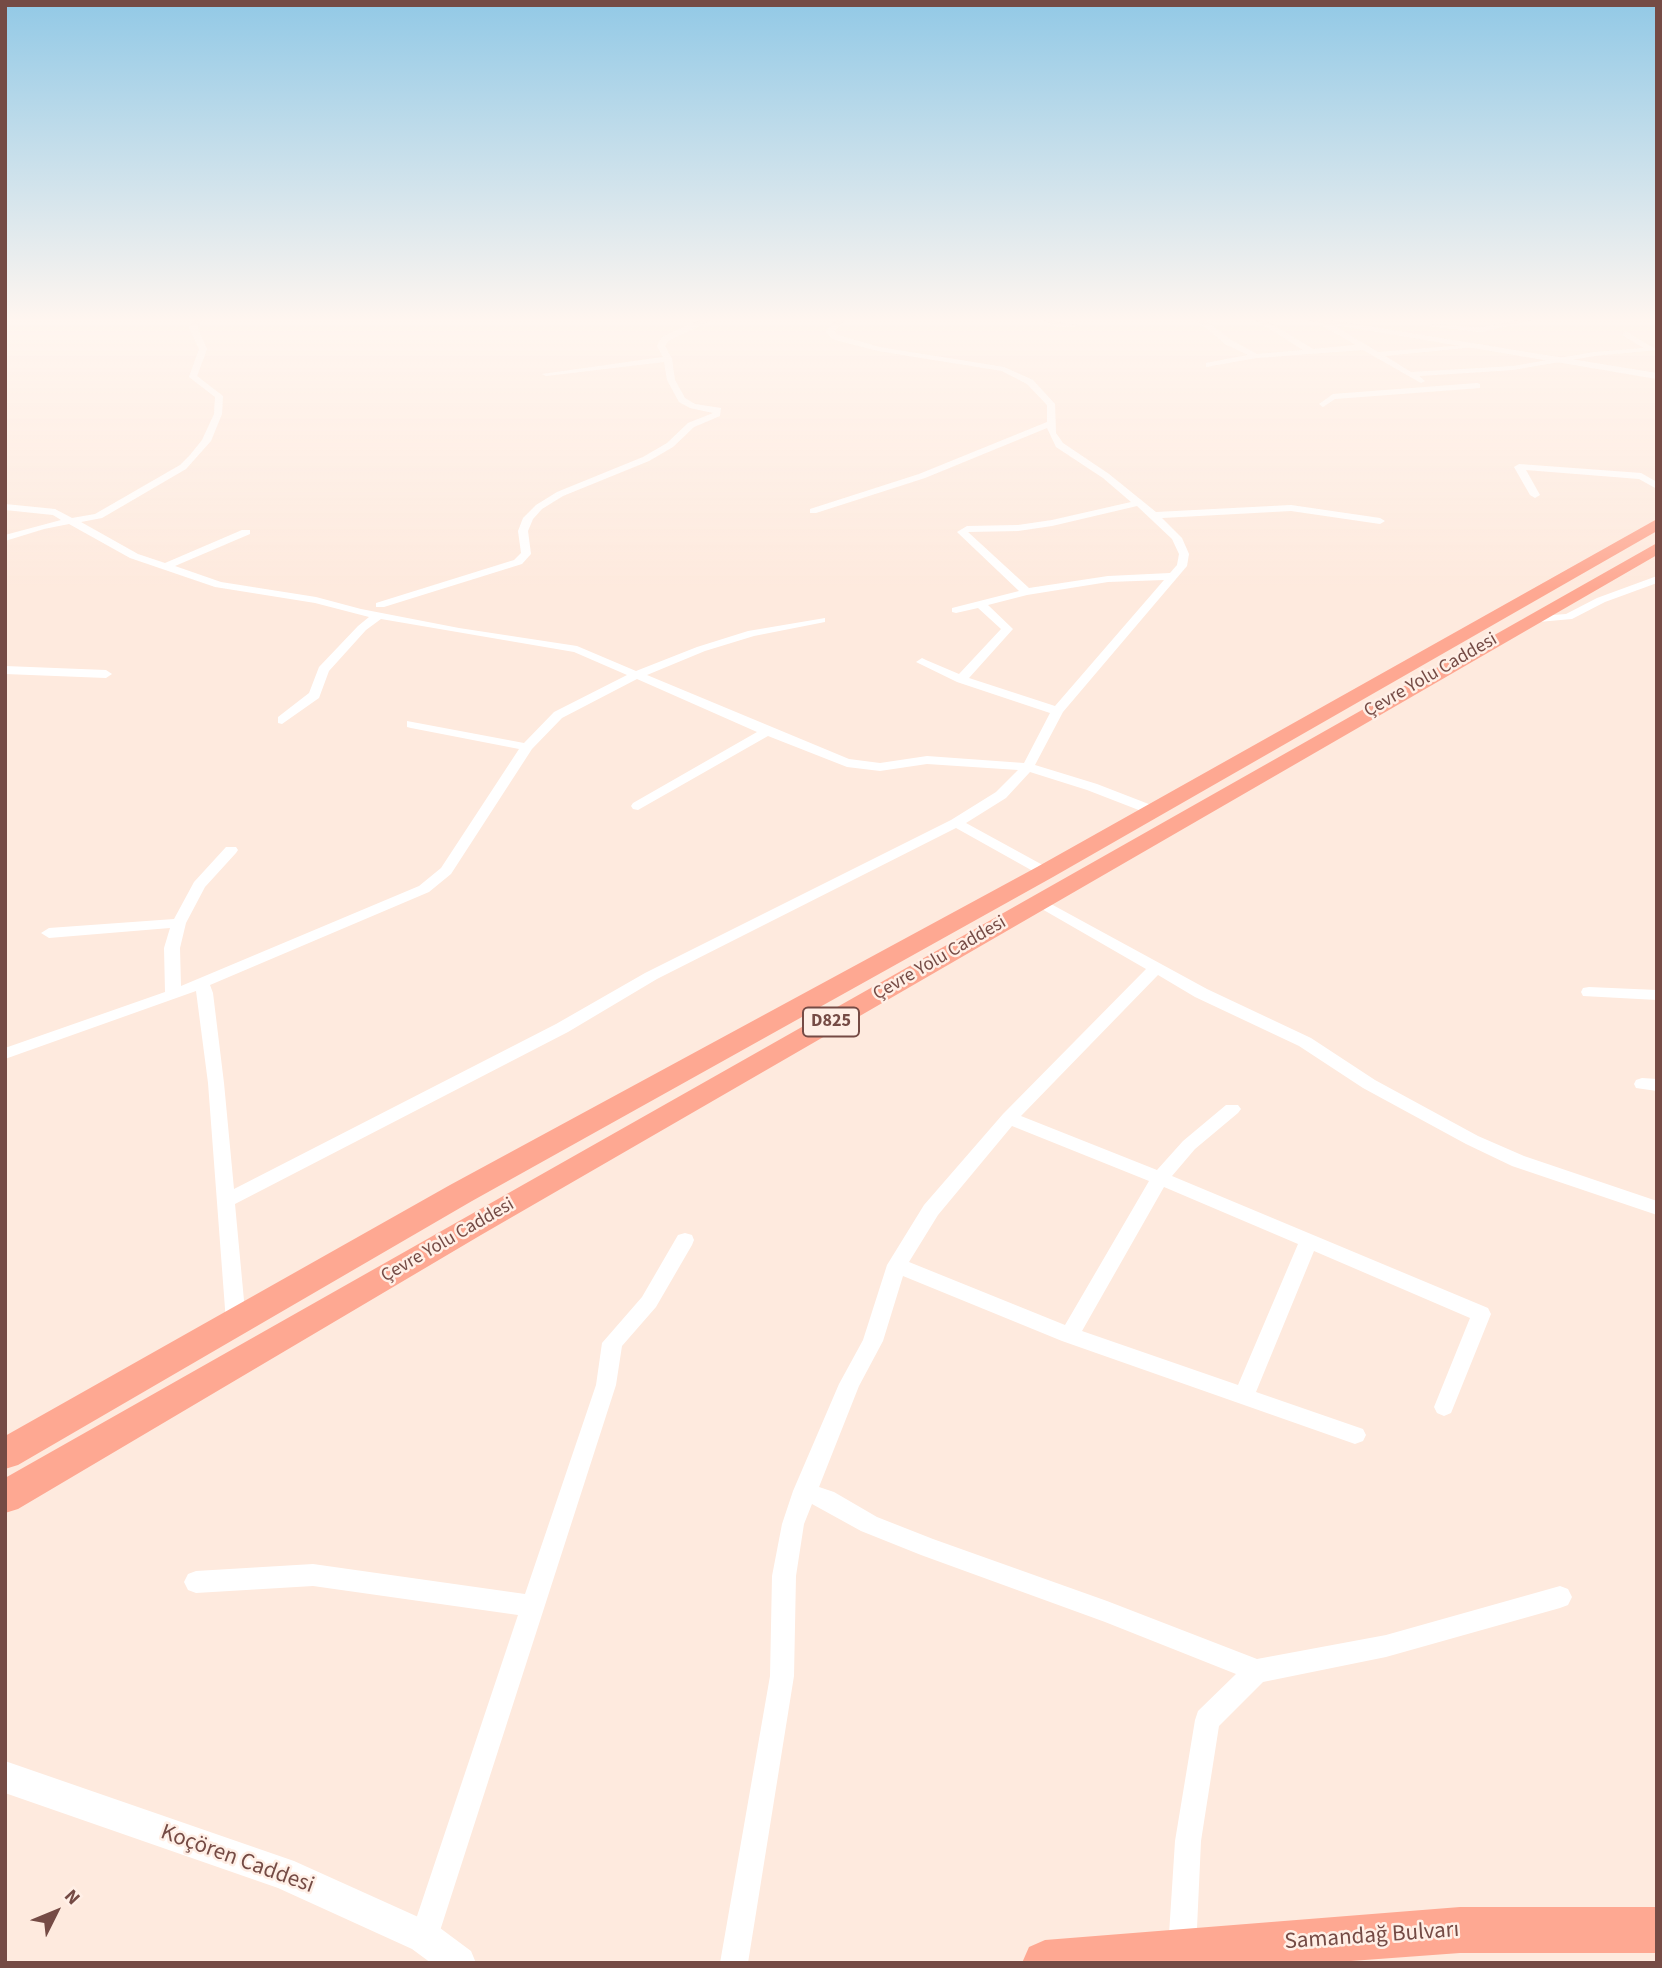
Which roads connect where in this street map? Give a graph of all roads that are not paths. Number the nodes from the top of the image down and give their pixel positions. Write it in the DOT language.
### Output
graph roads {
  1 [pos="218,409"];
  2 [pos="711,409"];
  3 [pos="1051,409"];
  4 [pos="1052,423"];
  5 [pos="1657,486"];
  6 [pos="1535,495"];
  7 [pos="1138,503"];
  8 [pos="5,507"];
  9 [pos="814,511"];
  10 [pos="1154,515"];
  11 [pos="1380,521"];
  12 [pos="69,522"];
  13 [pos="1657,524"];
  14 [pos="246,532"];
  15 [pos="5,538"];
  16 [pos="1657,548"];
  17 [pos="165,567"];
  18 [pos="1174,576"];
  19 [pos="1657,579"];
  20 [pos="1027,592"];
  21 [pos="981,604"];
  22 [pos="379,610"];
  23 [pos="956,610"];
  24 [pos="821,620"];
  25 [pos="1527,621"];
  26 [pos="922,662"];
  27 [pos="5,670"];
  28 [pos="106,674"];
  29 [pos="636,675"];
  30 [pos="961,679"];
  31 [pos="1057,711"];
  32 [pos="282,720"];
  33 [pos="411,724"];
  34 [pos="767,731"];
  35 [pos="527,747"];
  36 [pos="1028,767"];
  37 [pos="638,806"];
  38 [pos="1154,811"];
  39 [pos="956,823"];
  40 [pos="231,850"];
  41 [pos="1045,872"];
  42 [pos="1040,902"];
  43 [pos="179,923"];
  44 [pos="49,933"];
  45 [pos="1155,969"];
  46 [pos="201,984"];
  47 [pos="1589,992"];
  48 [pos="173,995"];
  49 [pos="1657,995"];
  50 [pos="5,1054"];
  51 [pos="1232,1109"];
  52 [pos="1009,1118"];
  53 [pos="1160,1178"];
  54 [pos="226,1201"];
  55 [pos="1657,1208"];
  56 [pos="685,1240"];
  57 [pos="1310,1241"];
  58 [pos="897,1265"];
  59 [pos="236,1322"];
  60 [pos="1069,1335"];
  61 [pos="142,1376"];
  62 [pos="183,1396"];
  63 [pos="1244,1396"];
  64 [pos="1444,1407"];
  65 [pos="1355,1435"];
  66 [pos="5,1443"];
  67 [pos="5,1454"];
  68 [pos="804,1491"];
  69 [pos="5,1497"];
  70 [pos="5,1515"];
  71 [pos="197,1582"];
  72 [pos="1560,1597"];
  73 [pos="533,1606"];
  74 [pos="1256,1671"];
  75 [pos="5,1777"];
  76 [pos="1657,1930"];
  77 [pos="424,1937"];
  78 [pos="1182,1950"];
  79 [pos="459,1963"];
  80 [pos="734,1963"];
  81 [pos="1045,1963"];
  1 -- 12 [label="street"];
  2 -- 22 [label="street"];
  3 -- 4 [label="street"];
  4 -- 7 [label="street"];
  4 -- 9 [label="street"];
  5 -- 6 [label="street"];
  7 -- 10 [label="street"];
  7 -- 20 [label="street"];
  8 -- 12 [label="street"];
  10 -- 11 [label="street"];
  10 -- 18 [label="street"];
  12 -- 15 [label="street"];
  12 -- 17 [label="street"];
  13 -- 38 [label="highway, Çevre Yolu Caddesi / D825"];
  14 -- 17 [label="street"];
  16 -- 25 [label="highway, Çevre Yolu Caddesi / D825"];
  17 -- 22 [label="street"];
  18 -- 20 [label="street"];
  18 -- 31 [label="street"];
  19 -- 25 [label="street"];
  20 -- 21 [label="street"];
  21 -- 23 [label="street"];
  21 -- 30 [label="street"];
  22 -- 29 [label="street"];
  22 -- 32 [label="street"];
  24 -- 29 [label="street"];
  25 -- 42 [label="highway, Çevre Yolu Caddesi / D825"];
  26 -- 30 [label="street"];
  27 -- 28 [label="street"];
  29 -- 34 [label="street"];
  29 -- 35 [label="street"];
  30 -- 31 [label="street"];
  31 -- 36 [label="street"];
  33 -- 35 [label="street"];
  34 -- 36 [label="street"];
  34 -- 37 [label="street"];
  35 -- 46 [label="street"];
  36 -- 38 [label="street"];
  36 -- 39 [label="street"];
  38 -- 41 [label="highway, Çevre Yolu Caddesi / D825"];
  39 -- 41 [label="street"];
  39 -- 54 [label="street"];
  40 -- 43 [label="street"];
  41 -- 59 [label="highway, Çevre Yolu Caddesi / D825"];
  42 -- 45 [label="street"];
  42 -- 62 [label="highway, Çevre Yolu Caddesi / D825"];
  43 -- 44 [label="street"];
  43 -- 48 [label="street"];
  45 -- 52 [label="street"];
  45 -- 55 [label="street"];
  46 -- 48 [label="street"];
  46 -- 54 [label="street"];
  47 -- 49 [label="street"];
  48 -- 50 [label="street"];
  51 -- 53 [label="street"];
  52 -- 53 [label="street"];
  52 -- 58 [label="street"];
  53 -- 57 [label="street"];
  53 -- 60 [label="street"];
  54 -- 59 [label="street"];
  56 -- 73 [label="street"];
  57 -- 63 [label="street"];
  57 -- 64 [label="street"];
  58 -- 60 [label="street"];
  58 -- 68 [label="street"];
  59 -- 61 [label="highway, Çevre Yolu Caddesi / D825"];
  60 -- 63 [label="street"];
  61 -- 66 [label="highway"];
  61 -- 67 [label="highway, Çevre Yolu Caddesi / D825"];
  62 -- 69 [label="highway, Çevre Yolu Caddesi / D825"];
  62 -- 70 [label="highway"];
  63 -- 65 [label="street"];
  68 -- 74 [label="street"];
  68 -- 80 [label="street"];
  71 -- 73 [label="street"];
  72 -- 74 [label="street"];
  73 -- 77 [label="street"];
  74 -- 78 [label="street"];
  75 -- 77 [label="street, Koçören Caddesi"];
  76 -- 78 [label="highway, Samandağ Bulvarı"];
  77 -- 79 [label="street, Koçören Caddesi"];
  78 -- 81 [label="highway, Samandağ Bulvarı"];
}
